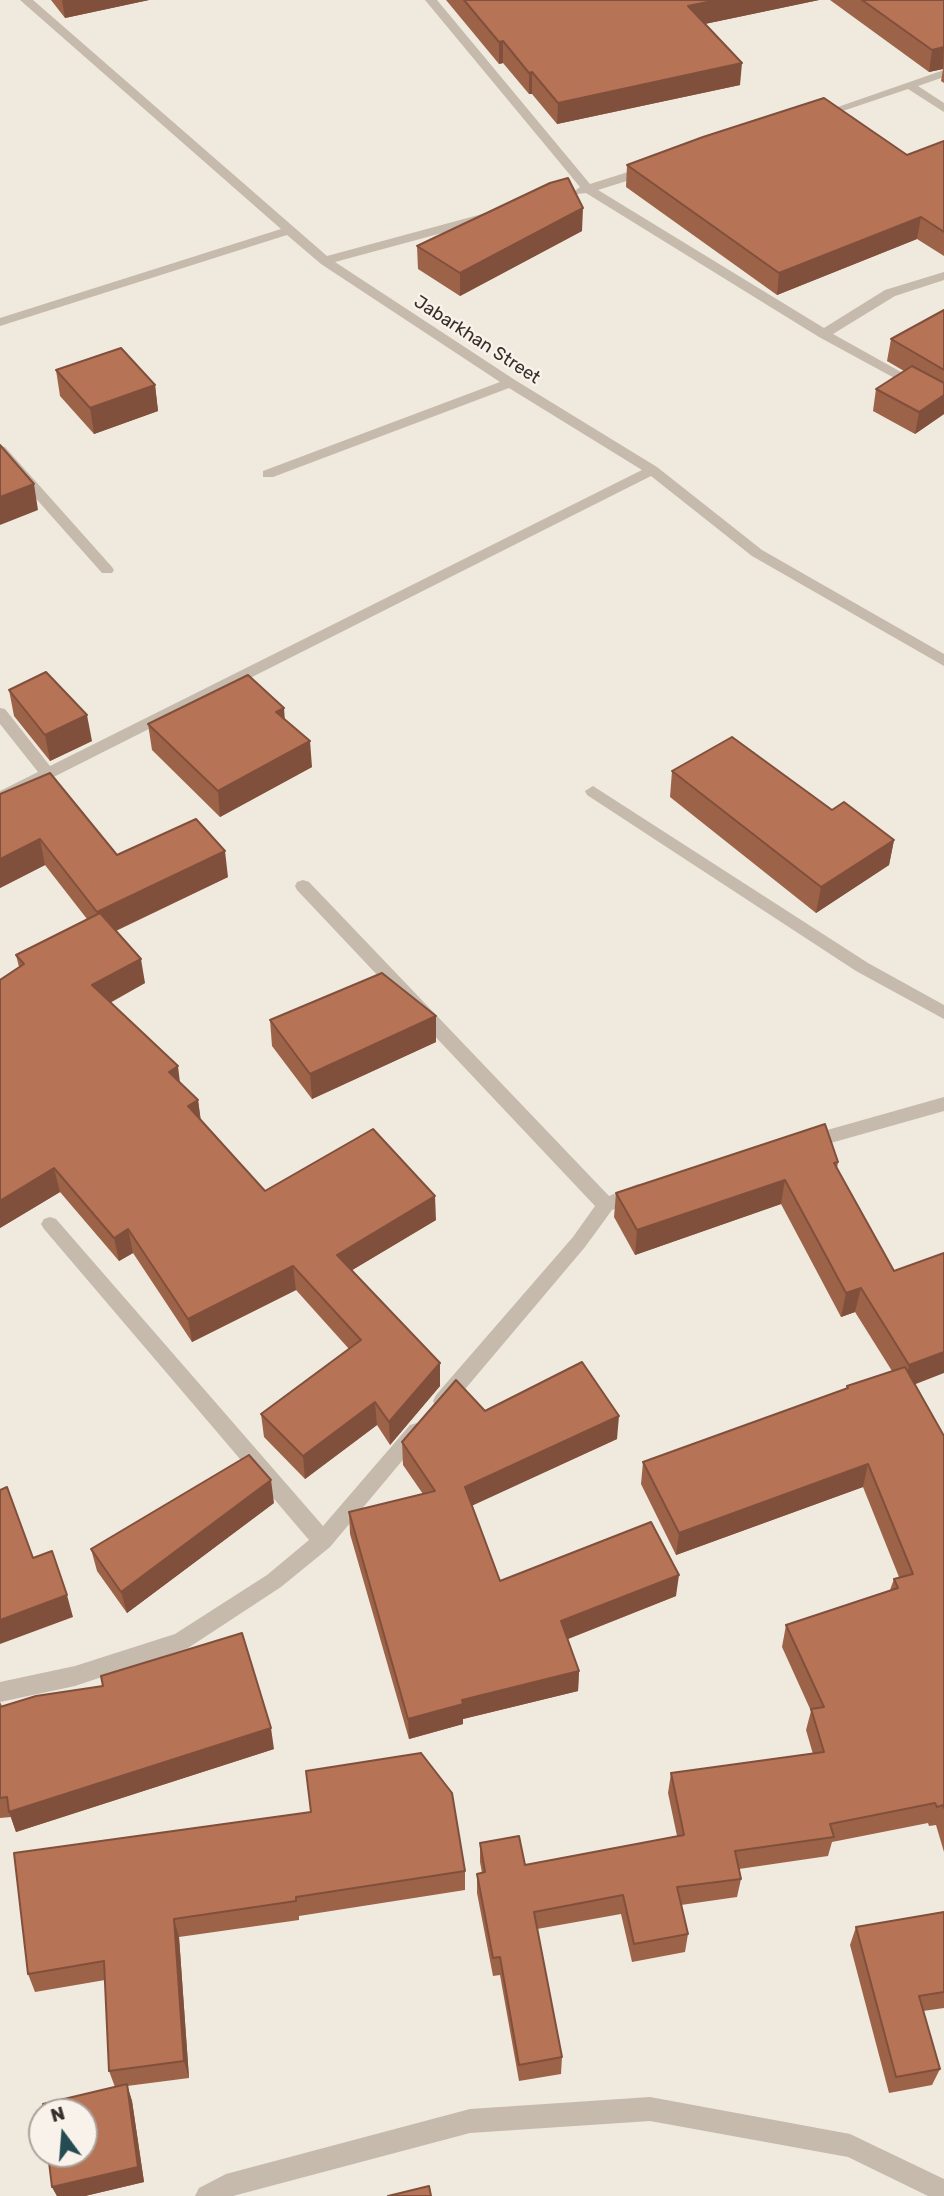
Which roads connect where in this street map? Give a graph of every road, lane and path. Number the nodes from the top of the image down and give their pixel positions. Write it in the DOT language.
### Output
graph roads {
  1 [pos="26,0"];
  2 [pos="432,0"];
  3 [pos="944,73"];
  4 [pos="911,86"];
  5 [pos="944,108"];
  6 [pos="808,119"];
  7 [pos="666,164"];
  8 [pos="588,189"];
  9 [pos="562,196"];
  10 [pos="509,210"];
  11 [pos="289,230"];
  12 [pos="325,261"];
  13 [pos="944,276"];
  14 [pos="0,322"];
  15 [pos="824,334"];
  16 [pos="510,383"];
  17 [pos="944,401"];
  18 [pos="0,450"];
  19 [pos="652,470"];
  20 [pos="268,474"];
  21 [pos="107,570"];
  22 [pos="944,662"];
  23 [pos="0,713"];
  24 [pos="48,775"];
  25 [pos="593,791"];
  26 [pos="0,798"];
  27 [pos="303,886"];
  28 [pos="944,1013"];
  29 [pos="944,1104"];
  30 [pos="783,1149"];
  31 [pos="662,1183"];
  32 [pos="606,1205"];
  33 [pos="50,1224"];
  34 [pos="323,1541"];
  35 [pos="0,1692"];
  36 [pos="944,2191"];
  37 [pos="207,2196"];
  1 -- 11 [label="street, Jabarkhan Street"];
  2 -- 8 [label="street"];
  3 -- 4 [label="street"];
  4 -- 5 [label="street"];
  4 -- 6 [label="street"];
  7 -- 8 [label="street"];
  8 -- 9 [label="street"];
  8 -- 15 [label="street"];
  10 -- 12 [label="street"];
  11 -- 12 [label="street, Jabarkhan Street"];
  11 -- 14 [label="street"];
  12 -- 16 [label="street, Jabarkhan Street"];
  13 -- 15 [label="street"];
  15 -- 17 [label="street"];
  16 -- 19 [label="street, Jabarkhan Street"];
  16 -- 20 [label="street"];
  18 -- 21 [label="street"];
  19 -- 22 [label="street, Jabarkhan Street"];
  19 -- 24 [label="street"];
  23 -- 24 [label="street"];
  24 -- 26 [label="street"];
  25 -- 28 [label="street"];
  27 -- 32 [label="street"];
  29 -- 30 [label="street"];
  31 -- 32 [label="street"];
  32 -- 34 [label="street"];
  33 -- 34 [label="street"];
  34 -- 35 [label="street"];
  36 -- 37 [label="street"];
}
